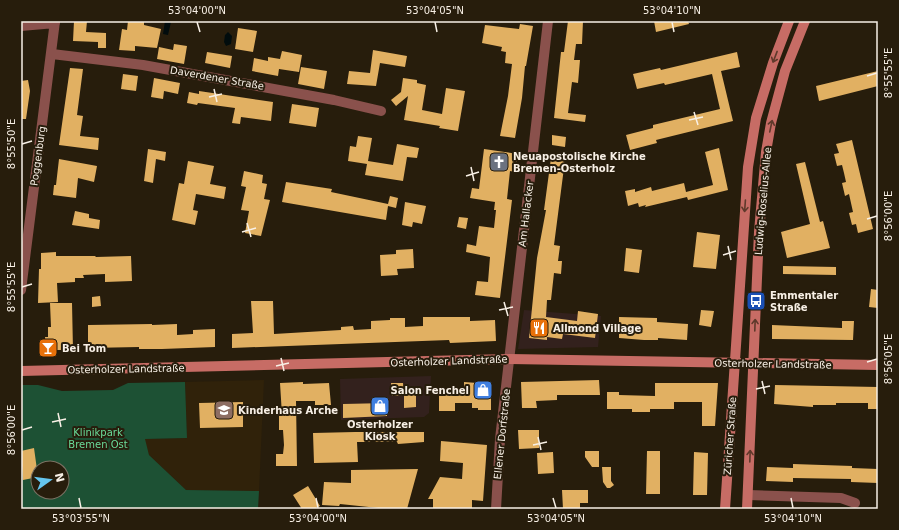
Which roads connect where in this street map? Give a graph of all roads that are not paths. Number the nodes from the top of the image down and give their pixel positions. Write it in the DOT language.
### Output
graph roads {
  1 [pos="548,21"];
  2 [pos="789,21"];
  3 [pos="805,21"];
  4 [pos="55,22"];
  5 [pos="21,26"];
  6 [pos="52,54"];
  7 [pos="381,111"];
  8 [pos="21,290"];
  9 [pos="510,359"];
  10 [pos="735,363"];
  11 [pos="754,364"];
  12 [pos="878,365"];
  13 [pos="21,371"];
  14 [pos="748,495"];
  15 [pos="855,503"];
  16 [pos="496,509"];
  17 [pos="725,509"];
  18 [pos="747,509"];
  1 -- 9 [label="street, Am Hallacker"];
  2 -- 10 [label="main road, Ludwig-Roselius-Allee, one-way"];
  11 -- 3 [label="main road, Ludwig-Roselius-Allee, one-way"];
  4 -- 5 [label="street"];
  4 -- 6 [label="street, Poggenburg"];
  6 -- 7 [label="street, Daverdener Straße"];
  6 -- 8 [label="street, Poggenburg"];
  9 -- 10 [label="main road, Osterholzer Landstraße"];
  9 -- 13 [label="main road, Osterholzer Landstraße"];
  9 -- 16 [label="street, Ellener Dorfstraße"];
  10 -- 11 [label="main road, Osterholzer Landstraße"];
  10 -- 17 [label="main road, Züricher Straße"];
  11 -- 12 [label="main road, Osterholzer Landstraße"];
  14 -- 11 [label="main road, Züricher Straße, one-way"];
  14 -- 15 [label="street"];
  14 -- 18 [label="main road, Züricher Straße"];
}
